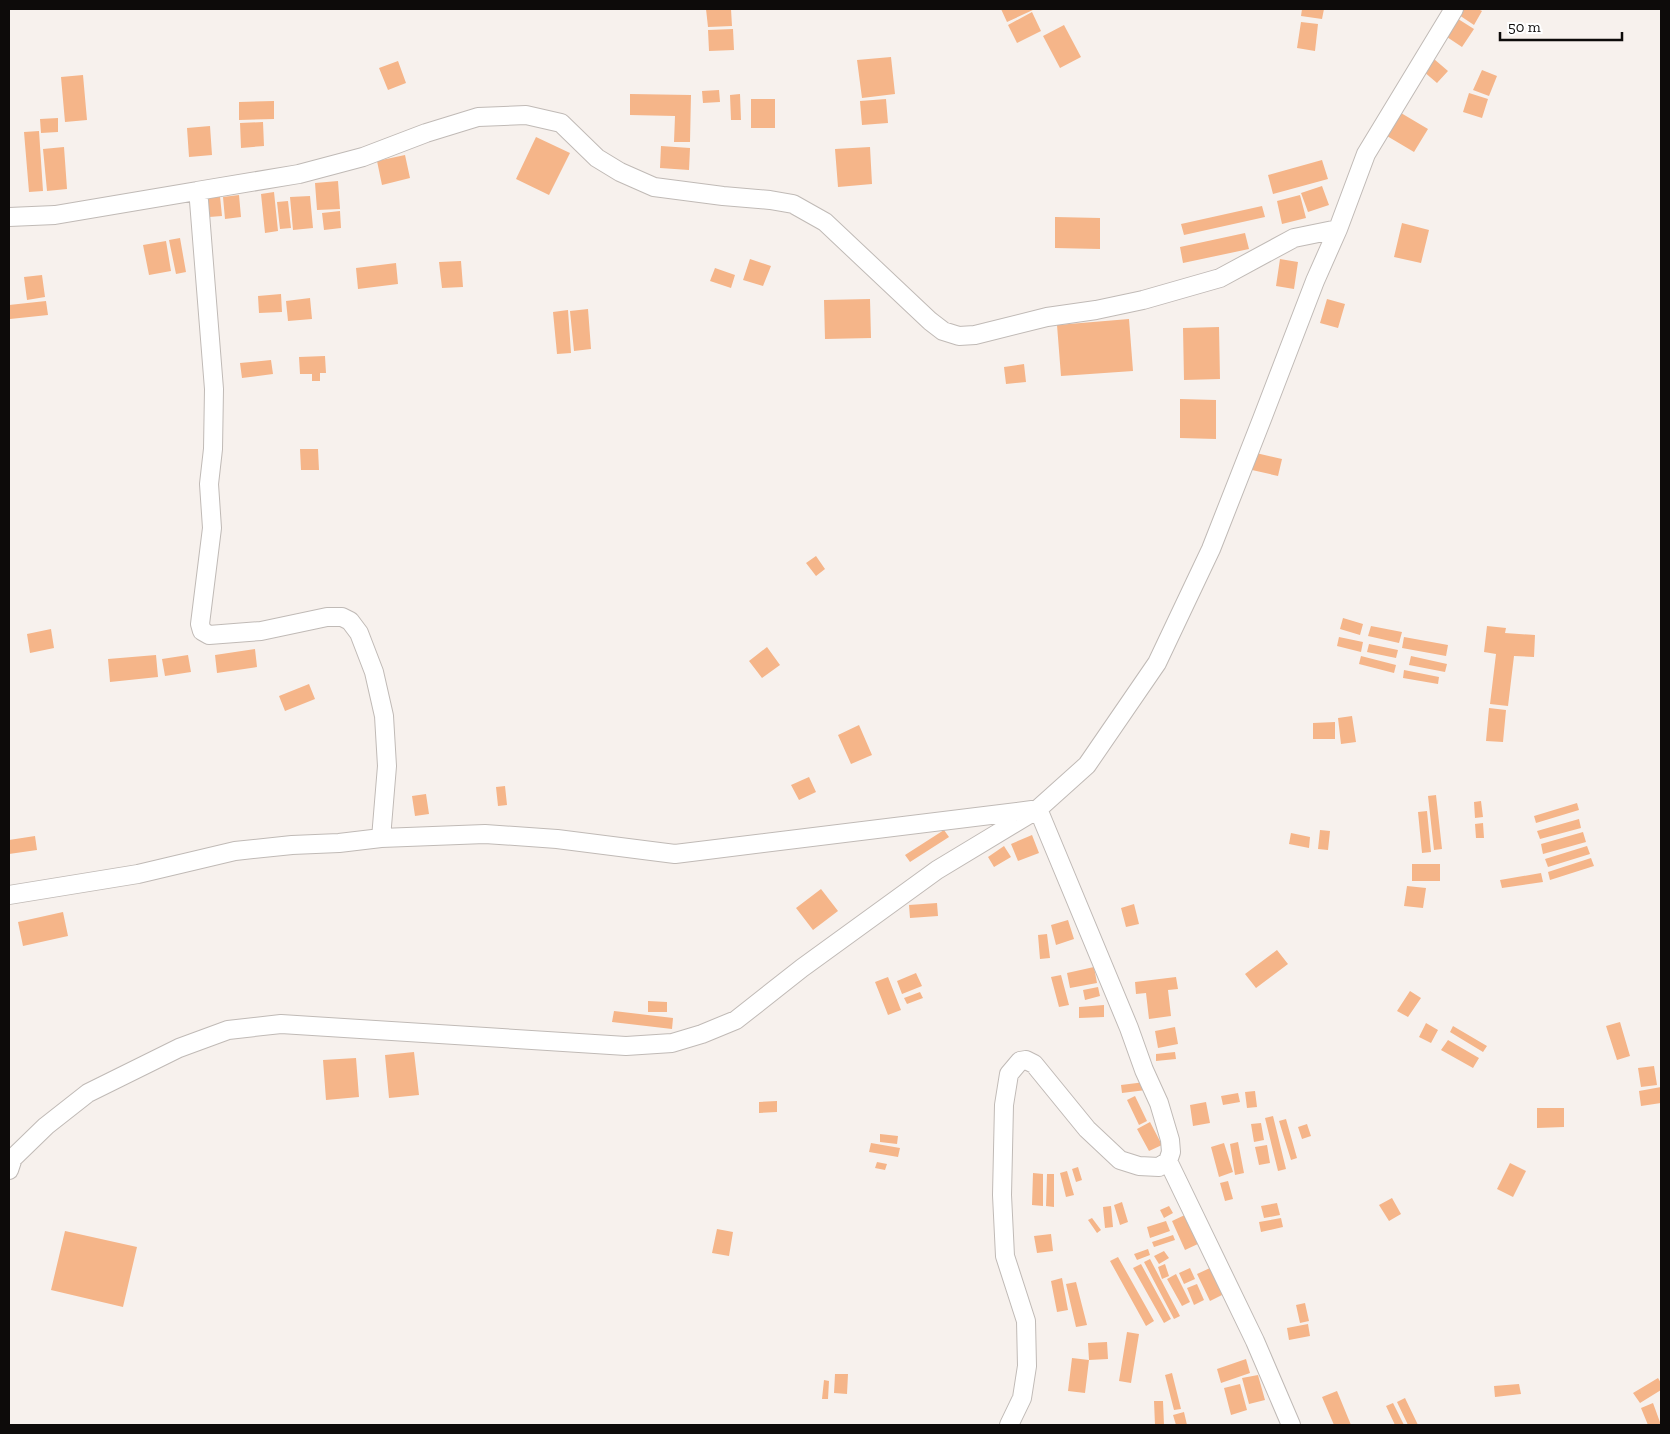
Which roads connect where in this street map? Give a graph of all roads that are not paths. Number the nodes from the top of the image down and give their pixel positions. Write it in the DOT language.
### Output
graph roads {
  1 [pos="1454,9"];
  2 [pos="197,190"];
  3 [pos="9,217"];
  4 [pos="1338,228"];
  5 [pos="1038,809"];
  6 [pos="381,838"];
  7 [pos="9,895"];
  8 [pos="1168,1161"];
  9 [pos="9,1170"];
  10 [pos="1009,1425"];
  11 [pos="1291,1425"];
  1 -- 4 [label="street"];
  2 -- 3 [label="street"];
  2 -- 4 [label="street"];
  2 -- 6 [label="street"];
  4 -- 5 [label="street"];
  5 -- 6 [label="street"];
  5 -- 8 [label="street"];
  5 -- 9 [label="street"];
  6 -- 7 [label="street"];
  8 -- 10 [label="street"];
  8 -- 11 [label="street"];
}
